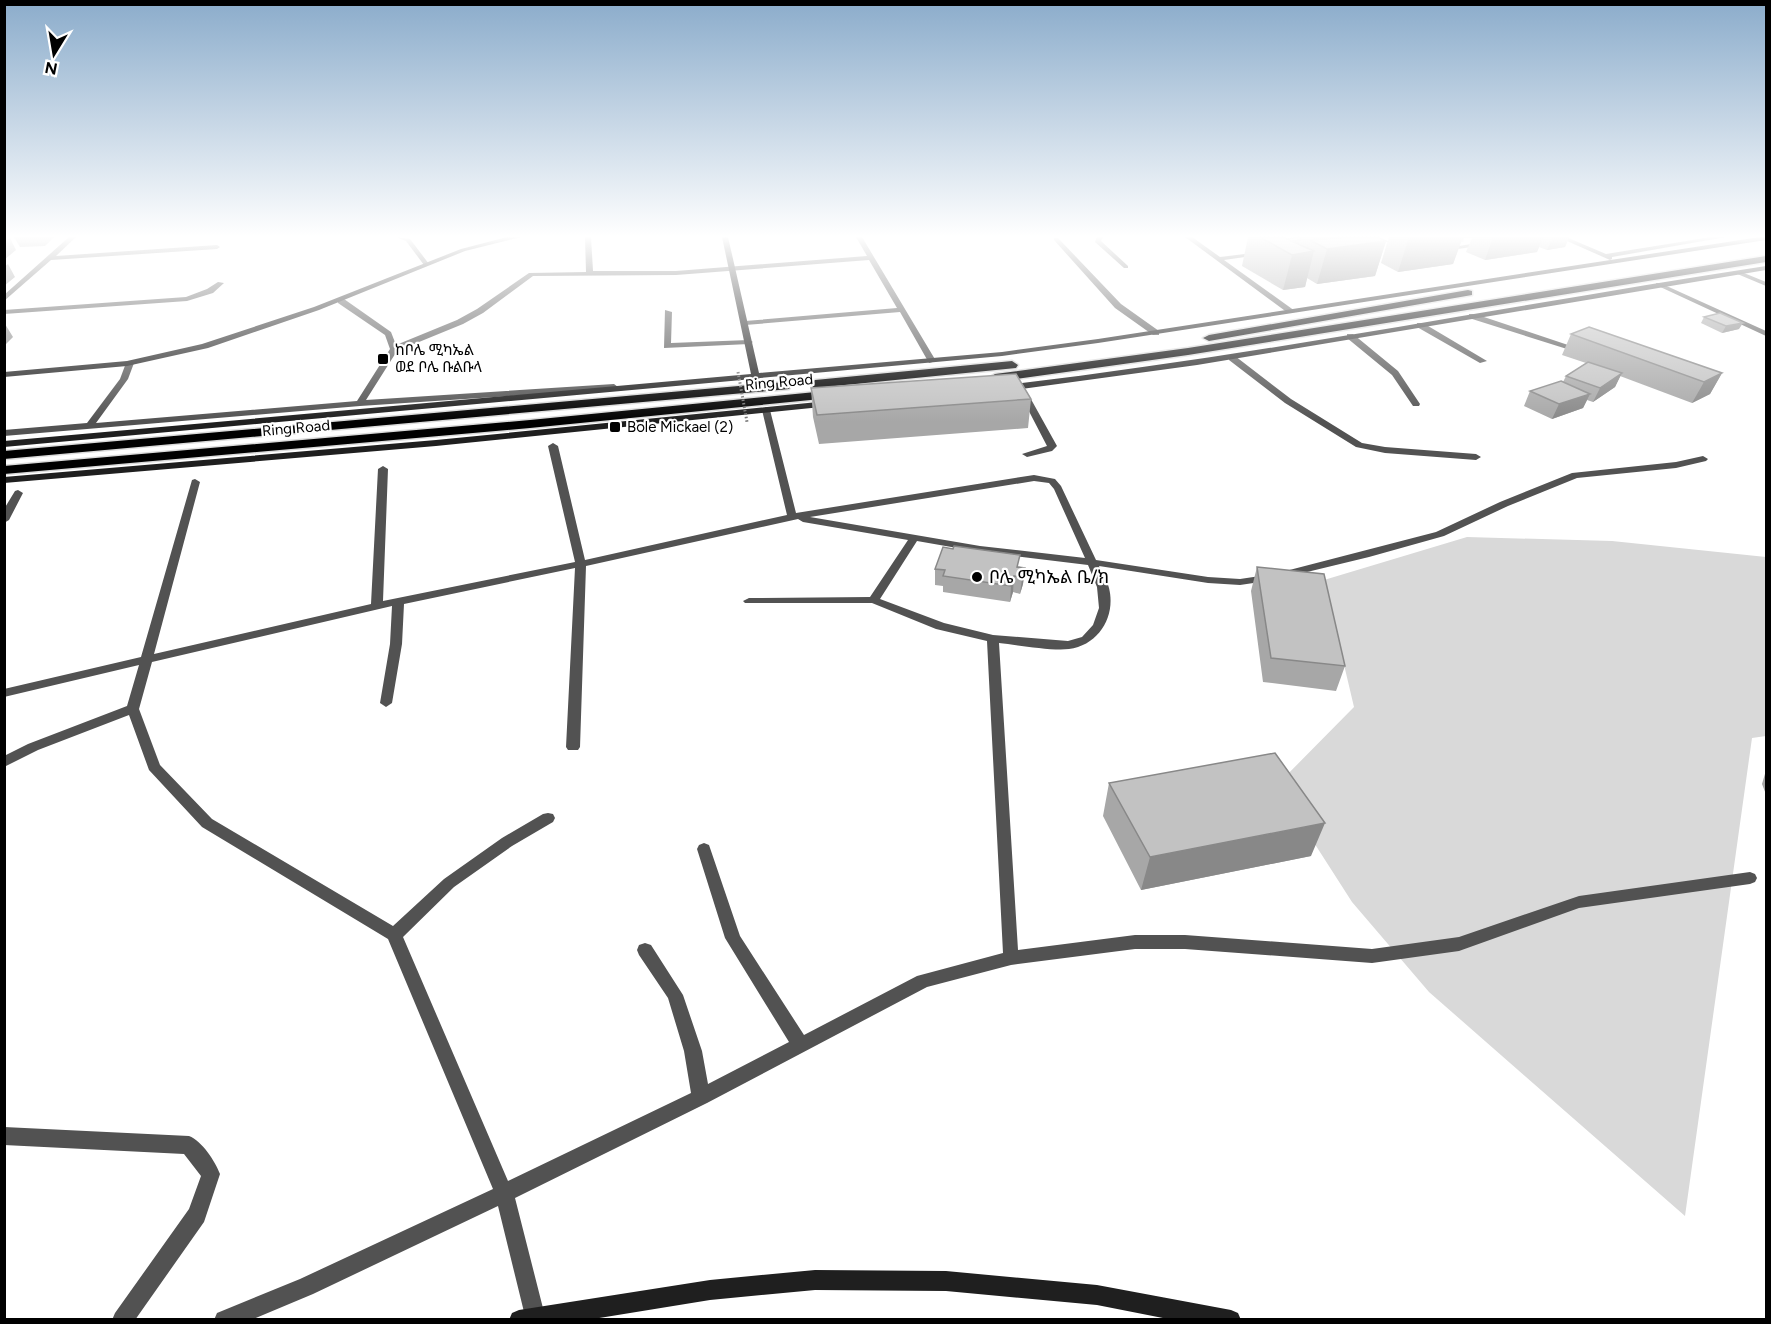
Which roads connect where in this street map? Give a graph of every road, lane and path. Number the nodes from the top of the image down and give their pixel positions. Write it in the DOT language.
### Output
graph roads {
  1 [pos="185,299"];
  2 [pos="346,299"];
  3 [pos="496,299"];
  4 [pos="739,299"];
  5 [pos="896,299"];
  6 [pos="1111,299"];
  7 [pos="1274,299"];
  8 [pos="1368,299"];
  9 [pos="1439,299"];
  10 [pos="1509,299"];
  11 [pos="1572,299"];
  12 [pos="1690,299"];
  13 [pos="341,301"];
  14 [pos="903,310"];
  15 [pos="1291,311"];
  16 [pos="4,312"];
  17 [pos="668,312"];
  18 [pos="1472,316"];
  19 [pos="745,323"];
  20 [pos="1420,325"];
  21 [pos="1156,333"];
  22 [pos="1767,334"];
  23 [pos="1350,336"];
  24 [pos="749,342"];
  25 [pos="1570,347"];
  26 [pos="394,349"];
  27 [pos="1232,358"];
  28 [pos="932,361"];
  29 [pos="1483,361"];
  30 [pos="130,363"];
  31 [pos="738,372"];
  32 [pos="4,375"];
  33 [pos="756,378"];
  34 [pos="670,386"];
  35 [pos="1020,386"];
  36 [pos="999,388"];
  37 [pos="360,403"];
  38 [pos="837,403"];
  39 [pos="1416,404"];
  40 [pos="766,410"];
  41 [pos="530,417"];
  42 [pos="747,422"];
  43 [pos="90,425"];
  44 [pos="4,432"];
  45 [pos="4,444"];
  46 [pos="553,446"];
  47 [pos="4,454"];
  48 [pos="1027,454"];
  49 [pos="1476,457"];
  50 [pos="1703,459"];
  51 [pos="383,469"];
  52 [pos="4,470"];
  53 [pos="4,480"];
  54 [pos="195,482"];
  55 [pos="18,493"];
  56 [pos="792,517"];
  57 [pos="4,520"];
  58 [pos="914,538"];
  59 [pos="1091,562"];
  60 [pos="581,564"];
  61 [pos="873,600"];
  62 [pos="750,601"];
  63 [pos="398,602"];
  64 [pos="377,606"];
  65 [pos="993,639"];
  66 [pos="147,661"];
  67 [pos="4,693"];
  68 [pos="386,704"];
  69 [pos="133,709"];
  70 [pos="573,747"];
  71 [pos="4,762"];
  72 [pos="548,818"];
  73 [pos="704,849"];
  74 [pos="1750,878"];
  75 [pos="394,935"];
  76 [pos="645,950"];
  77 [pos="1011,958"];
  78 [pos="800,1044"];
  79 [pos="701,1097"];
  80 [pos="4,1136"];
  81 [pos="504,1193"];
  82 [pos="527,1318"];
  83 [pos="122,1320"];
  84 [pos="224,1320"];
  85 [pos="1231,1320"];
  1 -- 16 [label="street"];
  2 -- 13 [label="street"];
  3 -- 26 [label="street"];
  4 -- 19 [label="street"];
  5 -- 14 [label="street"];
  6 -- 21 [label="street"];
  7 -- 15 [label="street"];
  8 -- 15 [label="street"];
  9 -- 41 [label="highway, Ring Road"];
  10 -- 41 [label="highway, Ring Road"];
  11 -- 18 [label="street"];
  12 -- 22 [label="street"];
  13 -- 26 [label="street"];
  13 -- 30 [label="street"];
  14 -- 19 [label="street"];
  14 -- 28 [label="street"];
  15 -- 21 [label="street"];
  17 -- 24 [label="street"];
  18 -- 20 [label="street"];
  18 -- 25 [label="street"];
  19 -- 24 [label="street"];
  20 -- 23 [label="street"];
  20 -- 29 [label="street"];
  21 -- 28 [label="street"];
  23 -- 27 [label="street"];
  23 -- 39 [label="street"];
  24 -- 33 [label="street"];
  26 -- 37 [label="street"];
  27 -- 35 [label="street"];
  27 -- 49 [label="street"];
  28 -- 33 [label="street"];
  30 -- 32 [label="street"];
  30 -- 43 [label="street"];
  31 -- 42 [label="path, bridge"];
  33 -- 34 [label="street"];
  34 -- 37 [label="street"];
  34 -- 45 [label="street"];
  35 -- 36 [label="street"];
  35 -- 48 [label="street"];
  37 -- 43 [label="street"];
  38 -- 40 [label="street"];
  40 -- 53 [label="street"];
  40 -- 56 [label="street"];
  41 -- 47 [label="highway, Ring Road"];
  41 -- 52 [label="highway, Ring Road"];
  43 -- 44 [label="street"];
  46 -- 60 [label="street"];
  50 -- 59 [label="street"];
  51 -- 64 [label="street"];
  54 -- 66 [label="street"];
  55 -- 57 [label="street"];
  56 -- 58 [label="street"];
  56 -- 59 [label="street"];
  56 -- 60 [label="street"];
  58 -- 59 [label="street"];
  58 -- 61 [label="street"];
  59 -- 65 [label="street"];
  60 -- 63 [label="street"];
  60 -- 70 [label="street"];
  61 -- 62 [label="street"];
  61 -- 65 [label="street"];
  63 -- 64 [label="street"];
  63 -- 68 [label="street"];
  64 -- 66 [label="street"];
  65 -- 77 [label="street"];
  66 -- 67 [label="street"];
  66 -- 69 [label="street"];
  69 -- 71 [label="street"];
  69 -- 75 [label="street"];
  72 -- 75 [label="street"];
  73 -- 78 [label="street"];
  74 -- 77 [label="street"];
  75 -- 81 [label="street"];
  76 -- 79 [label="street"];
  77 -- 78 [label="street"];
  78 -- 79 [label="street"];
  79 -- 81 [label="street"];
  80 -- 83 [label="street"];
  81 -- 82 [label="street"];
  81 -- 84 [label="street"];
  82 -- 85 [label="street"];
}
